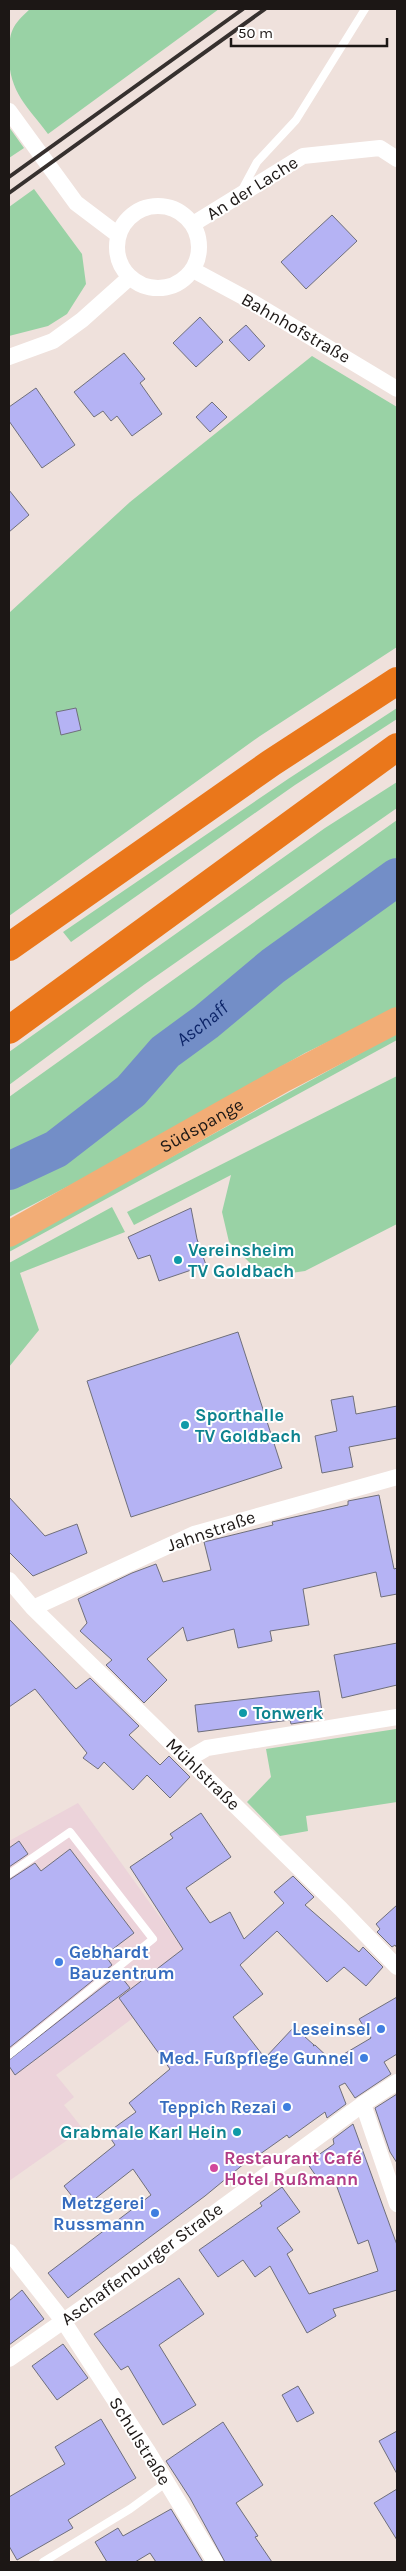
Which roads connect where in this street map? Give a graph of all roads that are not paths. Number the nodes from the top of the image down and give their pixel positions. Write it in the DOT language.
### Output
graph roads {
  1 [pos="365,9"];
  2 [pos="9,111"];
  3 [pos="397,160"];
  4 [pos="239,196"];
  5 [pos="193,224"];
  6 [pos="117,234"];
  7 [pos="193,270"];
  8 [pos="129,278"];
  9 [pos="9,357"];
  10 [pos="397,389"];
  11 [pos="397,681"];
  12 [pos="397,748"];
  13 [pos="9,947"];
  14 [pos="397,1020"];
  15 [pos="9,1030"];
  16 [pos="9,1234"];
  17 [pos="397,1477"];
  18 [pos="9,1580"];
  19 [pos="34,1608"];
  20 [pos="397,1717"];
  21 [pos="188,1759"];
  22 [pos="9,1874"];
  23 [pos="397,1966"];
  24 [pos="9,2055"];
  25 [pos="397,2082"];
  26 [pos="362,2104"];
  27 [pos="397,2204"];
  28 [pos="9,2252"];
  29 [pos="64,2322"];
  30 [pos="9,2359"];
  31 [pos="167,2482"];
  32 [pos="43,2562"];
  33 [pos="215,2562"];
  1 -- 4 [label="lane"];
  2 -- 6 [label="street"];
  3 -- 4 [label="street, An der Lache"];
  4 -- 5 [label="street, An der Lache"];
  5 -- 6 [label="street"];
  5 -- 7 [label="street"];
  6 -- 8 [label="street"];
  7 -- 8 [label="street"];
  7 -- 10 [label="street, Bahnhofstraße"];
  8 -- 9 [label="street"];
  11 -- 13 [label="highway"];
  12 -- 15 [label="highway"];
  14 -- 16 [label="main road, Südspange"];
  17 -- 19 [label="street, Jahnstraße"];
  18 -- 19 [label="street, Mühlstraße"];
  19 -- 21 [label="street, Mühlstraße"];
  20 -- 21 [label="street"];
  21 -- 23 [label="street, Mühlstraße"];
  22 -- 24 [label="lane"];
  25 -- 26 [label="street, Aschaffenburger Straße"];
  26 -- 27 [label="street"];
  26 -- 29 [label="street, Aschaffenburger Straße"];
  28 -- 29 [label="street, Schulstraße"];
  29 -- 30 [label="street, Aschaffenburger Straße"];
  29 -- 31 [label="street, Schulstraße"];
  31 -- 32 [label="lane"];
  31 -- 33 [label="street, Schulstraße"];
}
